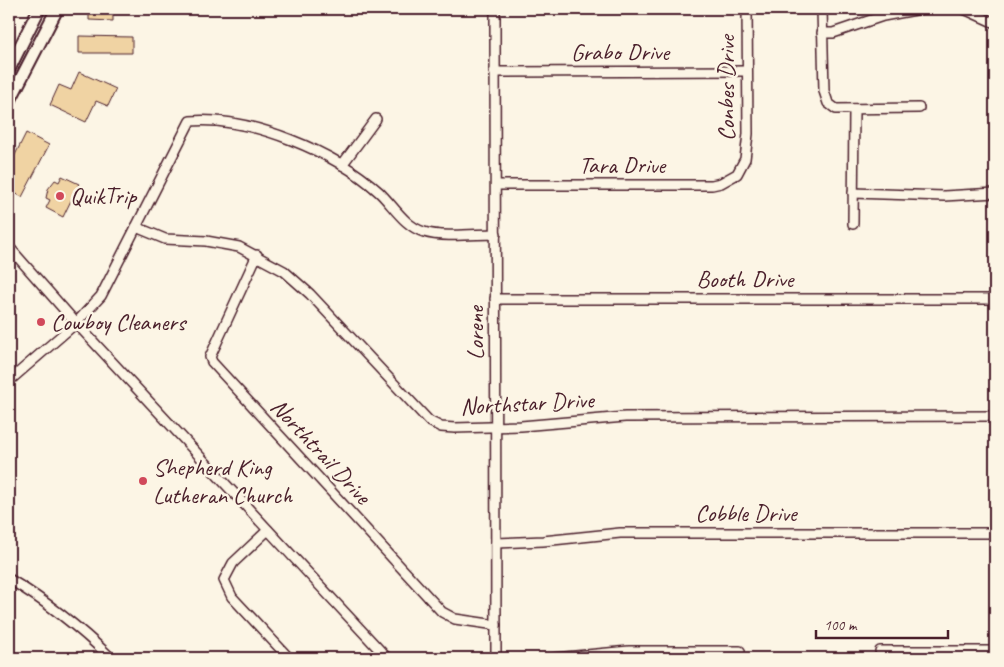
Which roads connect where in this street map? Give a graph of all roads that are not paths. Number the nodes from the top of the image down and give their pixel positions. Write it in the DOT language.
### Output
graph roads {
  1 [pos="39,9"];
  2 [pos="495,9"];
  3 [pos="747,9"];
  4 [pos="822,9"];
  5 [pos="921,9"];
  6 [pos="964,9"];
  7 [pos="53,10"];
  8 [pos="995,23"];
  9 [pos="822,33"];
  10 [pos="9,69"];
  11 [pos="747,71"];
  12 [pos="494,72"];
  13 [pos="9,102"];
  14 [pos="854,108"];
  15 [pos="919,108"];
  16 [pos="376,119"];
  17 [pos="342,165"];
  18 [pos="742,167"];
  19 [pos="496,185"];
  20 [pos="853,193"];
  21 [pos="995,193"];
  22 [pos="853,224"];
  23 [pos="136,227"];
  24 [pos="496,234"];
  25 [pos="9,247"];
  26 [pos="257,255"];
  27 [pos="995,298"];
  28 [pos="496,299"];
  29 [pos="76,323"];
  30 [pos="9,381"];
  31 [pos="995,416"];
  32 [pos="495,427"];
  33 [pos="268,530"];
  34 [pos="995,533"];
  35 [pos="496,543"];
  36 [pos="9,578"];
  37 [pos="496,625"];
  38 [pos="740,651"];
  39 [pos="880,651"];
  40 [pos="995,651"];
  41 [pos="581,657"];
  42 [pos="111,658"];
  43 [pos="289,658"];
  44 [pos="387,658"];
  45 [pos="496,658"];
  46 [pos="554,658"];
  1 -- 10 [label="main road"];
  2 -- 12 [label="street, Lorene"];
  3 -- 11 [label="street, Conbes Drive"];
  4 -- 9 [label="street"];
  5 -- 9 [label="street"];
  6 -- 8 [label="street"];
  7 -- 13 [label="main road"];
  9 -- 14 [label="street"];
  11 -- 12 [label="street, Grabo Drive"];
  11 -- 18 [label="street, Conbes Drive"];
  12 -- 19 [label="street, Lorene"];
  14 -- 15 [label="street"];
  14 -- 20 [label="street"];
  16 -- 17 [label="street"];
  17 -- 23 [label="street"];
  17 -- 24 [label="street"];
  18 -- 19 [label="street, Tara Drive"];
  19 -- 24 [label="street, Lorene"];
  20 -- 21 [label="street"];
  20 -- 22 [label="street"];
  23 -- 26 [label="street, Northstar Drive"];
  23 -- 29 [label="street"];
  24 -- 28 [label="street, Lorene"];
  25 -- 29 [label="street"];
  26 -- 32 [label="street, Northstar Drive"];
  26 -- 37 [label="street, Northtrail Drive"];
  27 -- 28 [label="street, Booth Drive"];
  28 -- 32 [label="street, Lorene"];
  29 -- 30 [label="street"];
  29 -- 33 [label="street"];
  31 -- 32 [label="street, Northstar Drive"];
  32 -- 35 [label="street, Lorene"];
  33 -- 43 [label="street"];
  33 -- 44 [label="street"];
  34 -- 35 [label="street, Cobble Drive"];
  35 -- 37 [label="street, Lorene"];
  36 -- 42 [label="street"];
  37 -- 45 [label="street, Lorene"];
  38 -- 41 [label="street"];
  39 -- 40 [label="street"];
  41 -- 46 [label="street"];
}
